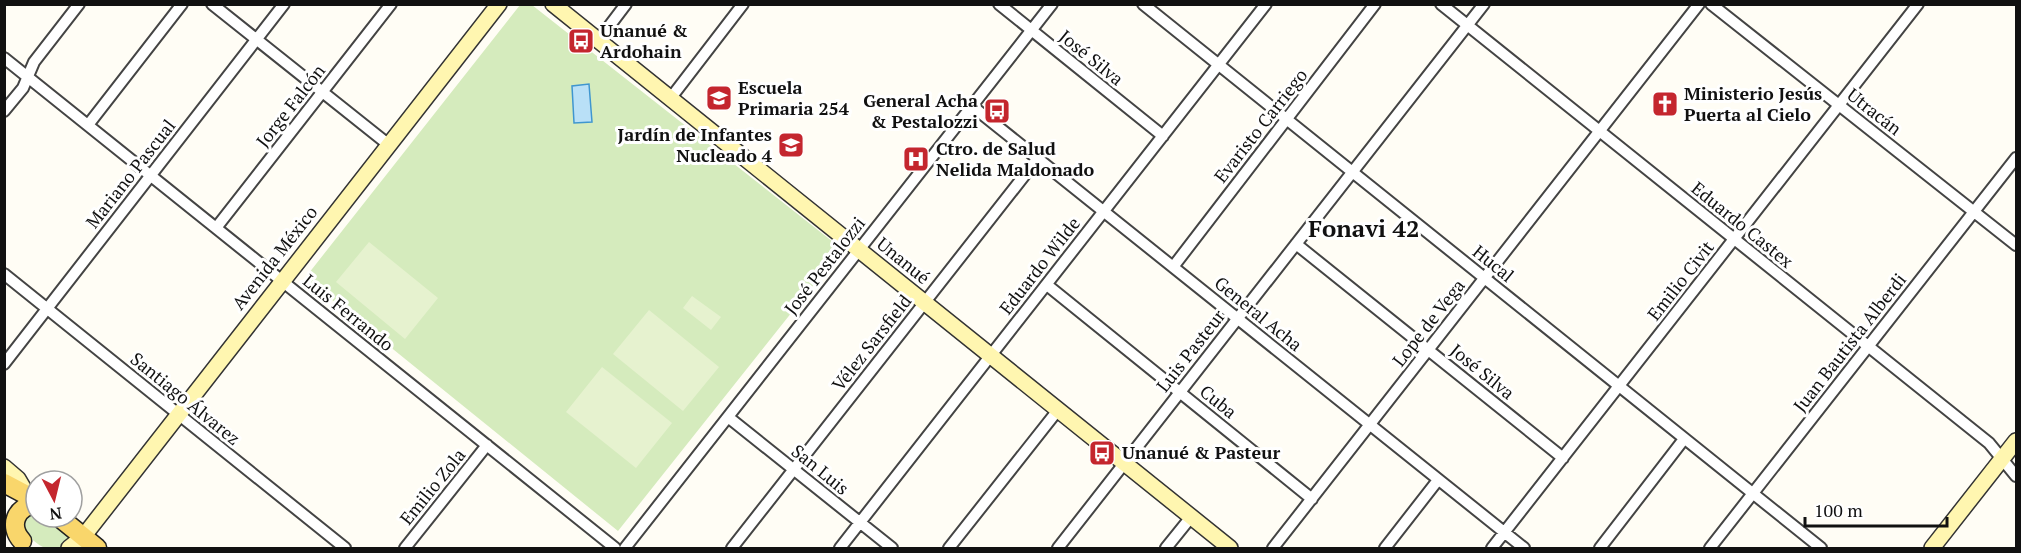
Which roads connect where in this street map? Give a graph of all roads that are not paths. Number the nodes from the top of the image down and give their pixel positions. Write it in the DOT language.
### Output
graph roads {
  1 [pos="79,4"];
  2 [pos="182,4"];
  3 [pos="212,4"];
  4 [pos="284,4"];
  5 [pos="391,4"];
  6 [pos="499,4"];
  7 [pos="553,4"];
  8 [pos="626,4"];
  9 [pos="743,4"];
  10 [pos="999,4"];
  11 [pos="1052,4"];
  12 [pos="1143,4"];
  13 [pos="1266,4"];
  14 [pos="1376,4"];
  15 [pos="1441,4"];
  16 [pos="1485,4"];
  17 [pos="1699,4"];
  18 [pos="1711,4"];
  19 [pos="1918,4"];
  20 [pos="1468,26"];
  21 [pos="1031,31"];
  22 [pos="256,40"];
  23 [pos="598,41"];
  24 [pos="4,58"];
  25 [pos="1219,65"];
  26 [pos="27,76"];
  27 [pos="322,92"];
  28 [pos="670,99"];
  29 [pos="972,106"];
  30 [pos="1839,106"];
  31 [pos="4,111"];
  32 [pos="1287,120"];
  33 [pos="88,125"];
  34 [pos="1600,132"];
  35 [pos="1163,136"];
  36 [pos="389,145"];
  37 [pos="1038,158"];
  38 [pos="2016,158"];
  39 [pos="1353,172"];
  40 [pos="151,176"];
  41 [pos="1104,212"];
  42 [pos="1974,212"];
  43 [pos="216,228"];
  44 [pos="1734,239"];
  45 [pos="1296,244"];
  46 [pos="2016,245"];
  47 [pos="859,250"];
  48 [pos="1173,267"];
  49 [pos="4,274"];
  50 [pos="1485,278"];
  51 [pos="282,281"];
  52 [pos="1047,285"];
  53 [pos="924,303"];
  54 [pos="47,309"];
  55 [pos="1238,319"];
  56 [pos="1868,347"];
  57 [pos="1429,350"];
  58 [pos="991,356"];
  59 [pos="4,364"];
  60 [pos="1619,386"];
  61 [pos="1180,392"];
  62 [pos="1058,410"];
  63 [pos="178,414"];
  64 [pos="728,417"];
  65 [pos="1370,425"];
  66 [pos="1684,439"];
  67 [pos="2016,441"];
  68 [pos="487,445"];
  69 [pos="1563,458"];
  70 [pos="2002,459"];
  71 [pos="1124,464"];
  72 [pos="4,467"];
  73 [pos="794,470"];
  74 [pos="2016,476"];
  75 [pos="1438,480"];
  76 [pos="4,483"];
  77 [pos="24,487"];
  78 [pos="1753,494"];
  79 [pos="24,495"];
  80 [pos="1312,499"];
  81 [pos="24,508"];
  82 [pos="1191,517"];
  83 [pos="860,523"];
  84 [pos="67,529"];
  85 [pos="15,533"];
  86 [pos="1504,533"];
  87 [pos="78,545"];
  88 [pos="97,549"];
  89 [pos="345,549"];
  90 [pos="405,549"];
  91 [pos="615,549"];
  92 [pos="625,549"];
  93 [pos="732,549"];
  94 [pos="840,549"];
  95 [pos="892,549"];
  96 [pos="949,549"];
  97 [pos="1058,549"];
  98 [pos="1166,549"];
  99 [pos="1230,549"];
  100 [pos="1274,549"];
  101 [pos="1385,549"];
  102 [pos="1492,549"];
  103 [pos="1524,549"];
  104 [pos="1600,549"];
  105 [pos="1710,549"];
  106 [pos="1821,549"];
  107 [pos="1932,549"];
  1 -- 26 [label="street"];
  2 -- 33 [label="street"];
  3 -- 22 [label="street"];
  4 -- 22 [label="street, Mariano Pascual"];
  5 -- 27 [label="street, Jorge Falcón"];
  6 -- 36 [label="street, Avenida México"];
  7 -- 23 [label="street, Unanué"];
  8 -- 23 [label="street"];
  9 -- 28 [label="street"];
  10 -- 21 [label="street, José Silva"];
  11 -- 21 [label="street, José Pestalozzi"];
  12 -- 25 [label="street, Hucal"];
  13 -- 25 [label="street, Eduardo Wilde"];
  14 -- 32 [label="street, Evaristo Carriego"];
  15 -- 20 [label="street, Eduardo Castex"];
  16 -- 20 [label="street, Luis Pasteur"];
  17 -- 34 [label="street, Lope de Vega"];
  18 -- 30 [label="street, Utracán"];
  19 -- 30 [label="street, Emilio Civit"];
  20 -- 34 [label="street, Eduardo Castex"];
  20 -- 39 [label="street, Luis Pasteur"];
  21 -- 29 [label="street, José Pestalozzi"];
  21 -- 35 [label="street, José Silva"];
  22 -- 27 [label="street"];
  22 -- 40 [label="street, Mariano Pascual"];
  23 -- 28 [label="street, Unanué"];
  24 -- 26 [label="street, Luis Ferrando"];
  25 -- 32 [label="street, Hucal"];
  25 -- 35 [label="street, Eduardo Wilde"];
  26 -- 31 [label="street"];
  26 -- 33 [label="street, Luis Ferrando"];
  27 -- 36 [label="street"];
  27 -- 43 [label="street, Jorge Falcón"];
  28 -- 47 [label="street, Unanué"];
  29 -- 37 [label="street, General Acha"];
  29 -- 47 [label="street, José Pestalozzi"];
  30 -- 42 [label="street, Utracán"];
  30 -- 44 [label="street, Emilio Civit"];
  32 -- 39 [label="street, Hucal"];
  32 -- 48 [label="street, Evaristo Carriego"];
  33 -- 40 [label="street, Luis Ferrando"];
  34 -- 44 [label="street, Eduardo Castex"];
  34 -- 50 [label="street, Lope de Vega"];
  35 -- 41 [label="street, Eduardo Wilde"];
  36 -- 51 [label="street, Avenida México"];
  37 -- 41 [label="street, General Acha"];
  37 -- 53 [label="street, Vélez Sarsfield"];
  38 -- 42 [label="street, Juan Bautista Alberdi"];
  39 -- 45 [label="street, Luis Pasteur"];
  39 -- 50 [label="street, Hucal"];
  40 -- 43 [label="street, Luis Ferrando"];
  40 -- 54 [label="street, Mariano Pascual"];
  41 -- 48 [label="street, General Acha"];
  41 -- 52 [label="street, Eduardo Wilde"];
  42 -- 46 [label="street, Utracán"];
  42 -- 56 [label="street, Juan Bautista Alberdi"];
  43 -- 51 [label="street, Luis Ferrando"];
  44 -- 56 [label="street, Eduardo Castex"];
  44 -- 60 [label="street, Emilio Civit"];
  45 -- 55 [label="street, Luis Pasteur"];
  45 -- 57 [label="street, José Silva"];
  47 -- 53 [label="street, Unanué"];
  47 -- 64 [label="street, José Pestalozzi"];
  48 -- 55 [label="street, General Acha"];
  49 -- 54 [label="street, Santiago Álvarez"];
  50 -- 57 [label="street, Lope de Vega"];
  50 -- 60 [label="street, Hucal"];
  51 -- 63 [label="street, Avenida México"];
  51 -- 68 [label="street, Luis Ferrando"];
  52 -- 58 [label="street, Eduardo Wilde"];
  52 -- 61 [label="street, Cuba"];
  53 -- 58 [label="street, Unanué"];
  53 -- 73 [label="street, Vélez Sarsfield"];
  54 -- 59 [label="street, Mariano Pascual"];
  54 -- 63 [label="street, Santiago Álvarez"];
  55 -- 61 [label="street, Luis Pasteur"];
  55 -- 65 [label="street, General Acha"];
  56 -- 70 [label="street, Eduardo Castex"];
  56 -- 78 [label="street, Juan Bautista Alberdi"];
  57 -- 65 [label="street, Lope de Vega"];
  57 -- 69 [label="street, José Silva"];
  58 -- 62 [label="street, Unanué"];
  58 -- 83 [label="street, Eduardo Wilde"];
  60 -- 66 [label="street, Hucal"];
  60 -- 69 [label="street, Emilio Civit"];
  61 -- 71 [label="street, Luis Pasteur"];
  61 -- 80 [label="street, Cuba"];
  62 -- 71 [label="street, Unanué"];
  62 -- 96 [label="street"];
  63 -- 87 [label="street, Avenida México"];
  63 -- 89 [label="street, Santiago Álvarez"];
  64 -- 73 [label="street, San Luis"];
  64 -- 92 [label="street, José Pestalozzi"];
  65 -- 75 [label="street, General Acha"];
  65 -- 80 [label="street, Lope de Vega"];
  66 -- 78 [label="street, Hucal"];
  66 -- 104 [label="street"];
  67 -- 70 [label="street"];
  68 -- 90 [label="street, Emilio Zola"];
  68 -- 91 [label="street, Luis Ferrando"];
  69 -- 86 [label="street, Emilio Civit"];
  70 -- 74 [label="street, Eduardo Castex"];
  70 -- 107 [label="street"];
  71 -- 82 [label="street, Unanué"];
  71 -- 97 [label="street, Luis Pasteur"];
  72 -- 77 [label="street"];
  73 -- 83 [label="street, San Luis"];
  73 -- 93 [label="street, Vélez Sarsfield"];
  75 -- 86 [label="street, General Acha"];
  75 -- 101 [label="street"];
  76 -- 79 [label="main road"];
  78 -- 105 [label="street, Juan Bautista Alberdi"];
  78 -- 106 [label="street, Hucal"];
  80 -- 100 [label="street, Lope de Vega"];
  81 -- 85 [label="main road"];
  82 -- 98 [label="street"];
  82 -- 99 [label="street, Unanué"];
  83 -- 94 [label="street, Eduardo Wilde"];
  83 -- 95 [label="street, San Luis"];
  84 -- 87 [label="main road"];
  86 -- 102 [label="street, Emilio Civit"];
  86 -- 103 [label="street, General Acha"];
  87 -- 88 [label="main road"];
}
